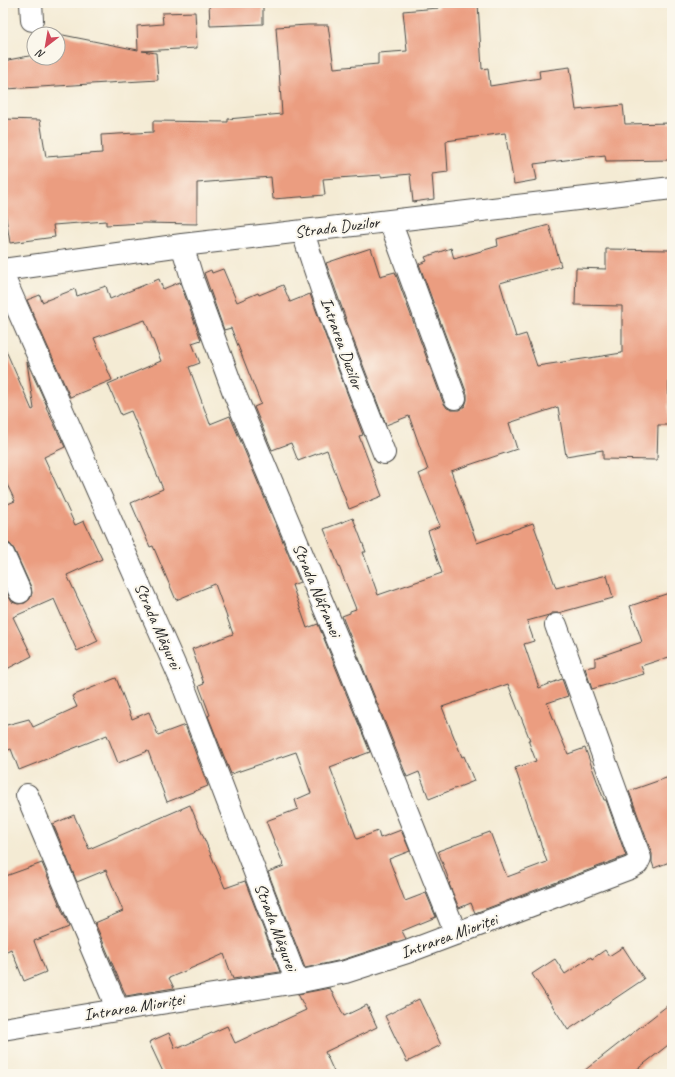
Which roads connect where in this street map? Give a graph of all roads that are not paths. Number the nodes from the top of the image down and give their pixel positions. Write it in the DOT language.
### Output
graph roads {
  1 [pos="672,188"];
  2 [pos="390,221"];
  3 [pos="303,232"];
  4 [pos="182,245"];
  5 [pos="3,270"];
  6 [pos="3,276"];
  7 [pos="456,398"];
  8 [pos="384,453"];
  9 [pos="3,554"];
  10 [pos="20,592"];
  11 [pos="556,624"];
  12 [pos="27,795"];
  13 [pos="456,934"];
  14 [pos="297,982"];
  15 [pos="118,1010"];
  16 [pos="3,1029"];
  1 -- 2 [label="street, Strada Duzilor"];
  2 -- 3 [label="street, Strada Duzilor"];
  2 -- 7 [label="street"];
  3 -- 4 [label="street, Strada Duzilor"];
  3 -- 8 [label="street, Intrarea Duzilor"];
  4 -- 5 [label="street, Strada Duzilor"];
  4 -- 13 [label="street, Strada Năframei"];
  6 -- 14 [label="street, Strada Măgurei"];
  9 -- 10 [label="street"];
  11 -- 13 [label="street, Intrarea Mioriței"];
  12 -- 15 [label="street"];
  13 -- 14 [label="street, Intrarea Mioriței"];
  14 -- 15 [label="street, Intrarea Mioriței"];
  15 -- 16 [label="street, Intrarea Mioriței"];
}
